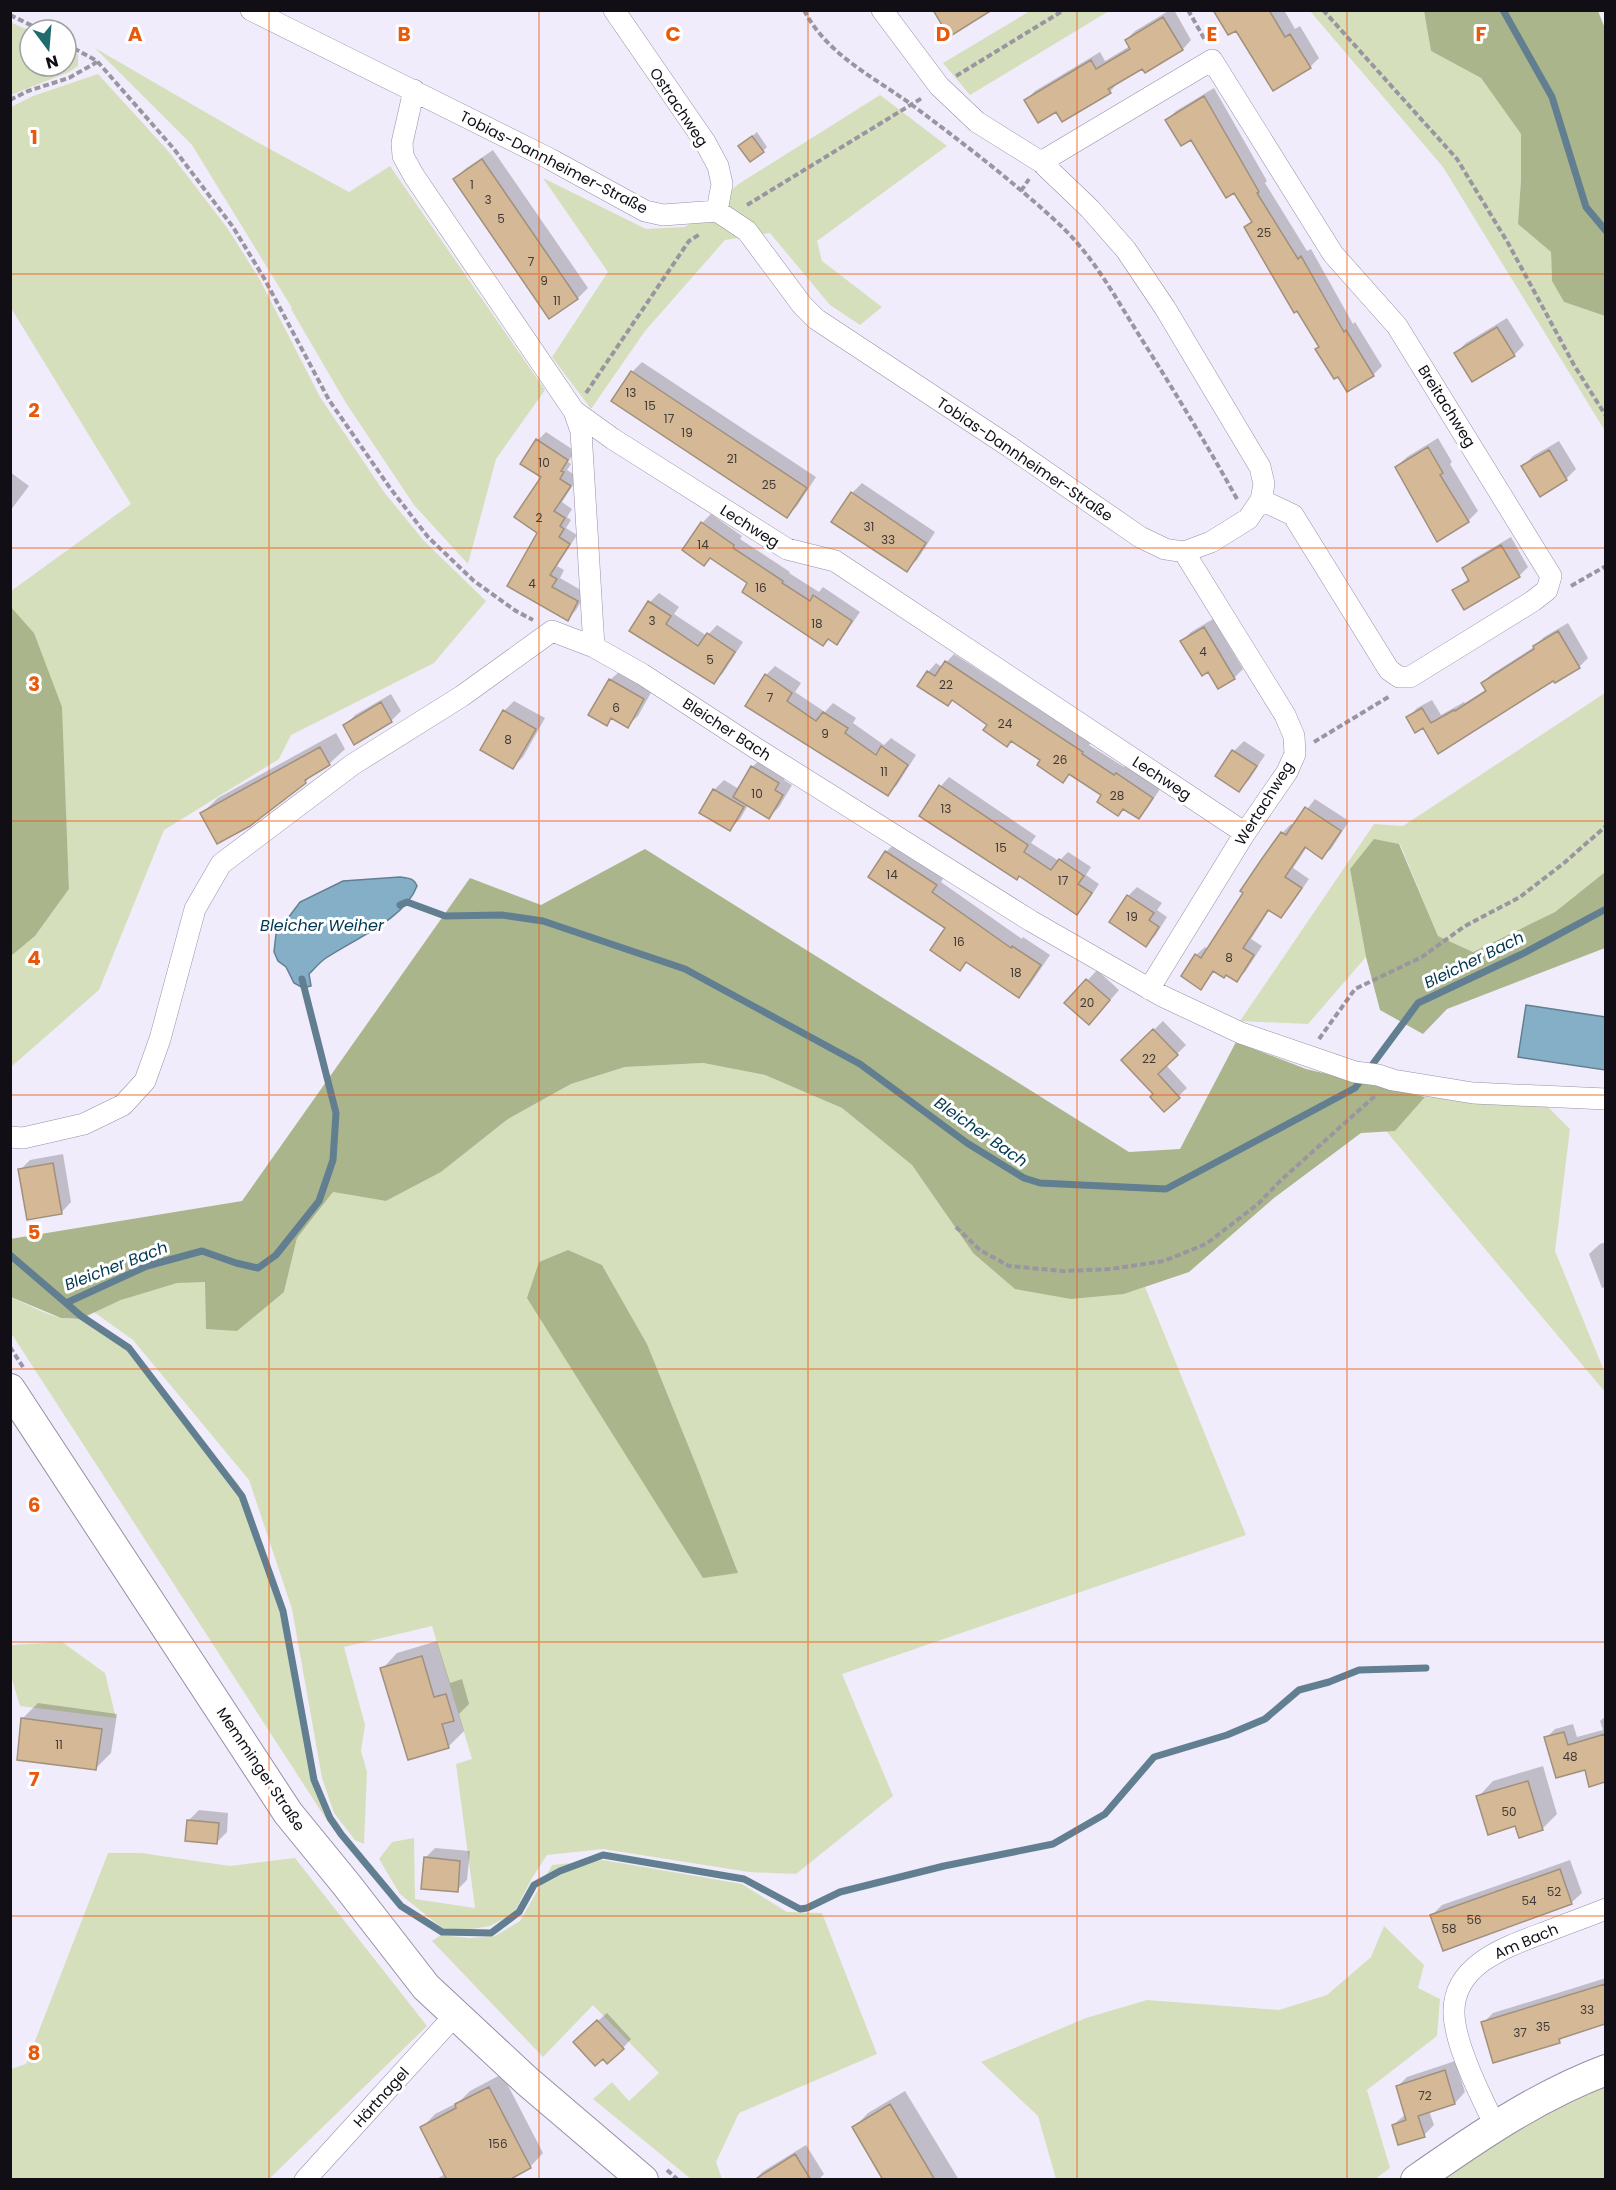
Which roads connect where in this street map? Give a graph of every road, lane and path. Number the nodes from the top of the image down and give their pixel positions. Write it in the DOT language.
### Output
graph roads {
  1 [pos="251,10"];
  2 [pos="614,10"];
  3 [pos="804,10"];
  4 [pos="882,10"];
  5 [pos="1064,10"];
  6 [pos="1188,10"];
  7 [pos="1323,10"];
  8 [pos="276,16"];
  9 [pos="78,51"];
  10 [pos="1212,60"];
  11 [pos="97,61"];
  12 [pos="939,86"];
  13 [pos="414,90"];
  14 [pos="10,100"];
  15 [pos="912,105"];
  16 [pos="1041,162"];
  17 [pos="722,214"];
  18 [pos="689,241"];
  19 [pos="574,411"];
  20 [pos="1605,416"];
  21 [pos="1260,500"];
  22 [pos="1248,519"];
  23 [pos="1184,552"];
  24 [pos="1605,566"];
  25 [pos="1547,590"];
  26 [pos="552,631"];
  27 [pos="594,647"];
  28 [pos="1399,677"];
  29 [pos="1295,754"];
  30 [pos="1605,826"];
  31 [pos="1245,833"];
  32 [pos="1149,989"];
  33 [pos="1309,1058"];
  34 [pos="1385,1077"];
  35 [pos="1605,1099"];
  36 [pos="10,1137"];
  37 [pos="956,1227"];
  38 [pos="10,1389"];
  39 [pos="1605,1909"];
  40 [pos="456,2014"];
  41 [pos="1605,2070"];
  42 [pos="1495,2125"];
  43 [pos="305,2180"];
  44 [pos="643,2180"];
  45 [pos="1416,2180"];
  1 -- 8 [label="street, Tobias-Dannheimer-Straße"];
  2 -- 17 [label="street, Ostrachweg"];
  3 -- 15 [label="path"];
  4 -- 12 [label="street"];
  5 -- 12 [label="path"];
  6 -- 10 [label="path"];
  7 -- 20 [label="path"];
  8 -- 13 [label="street, Tobias-Dannheimer-Straße"];
  9 -- 11 [label="path"];
  10 -- 16 [label="street"];
  10 -- 25 [label="street, Breitachweg"];
  11 -- 14 [label="path"];
  11 -- 26 [label="path"];
  12 -- 15 [label="path"];
  12 -- 16 [label="street"];
  13 -- 17 [label="street, Tobias-Dannheimer-Straße"];
  13 -- 19 [label="street, Lechweg"];
  15 -- 17 [label="path"];
  15 -- 22 [label="path"];
  16 -- 21 [label="street"];
  17 -- 23 [label="street, Tobias-Dannheimer-Straße"];
  18 -- 19 [label="path"];
  19 -- 27 [label="street"];
  19 -- 31 [label="street, Lechweg"];
  21 -- 22 [label="street"];
  21 -- 28 [label="street"];
  22 -- 23 [label="street"];
  23 -- 29 [label="street, Wertachweg"];
  24 -- 25 [label="path"];
  25 -- 28 [label="street"];
  26 -- 27 [label="street"];
  26 -- 36 [label="street"];
  27 -- 32 [label="street, Bleicher Bach"];
  28 -- 29 [label="path"];
  29 -- 31 [label="street, Wertachweg"];
  30 -- 33 [label="path"];
  31 -- 32 [label="street, Wertachweg"];
  32 -- 33 [label="street, Bleicher Bach"];
  33 -- 34 [label="street, Bleicher Bach"];
  34 -- 35 [label="street, Bleicher Bach"];
  34 -- 37 [label="path"];
  38 -- 40 [label="main road, Memminger Straße"];
  39 -- 42 [label="street, Am Bach"];
  40 -- 43 [label="street, Härtnagel"];
  40 -- 44 [label="main road, Memminger Straße"];
  41 -- 42 [label="main road"];
  42 -- 45 [label="main road"];
}
